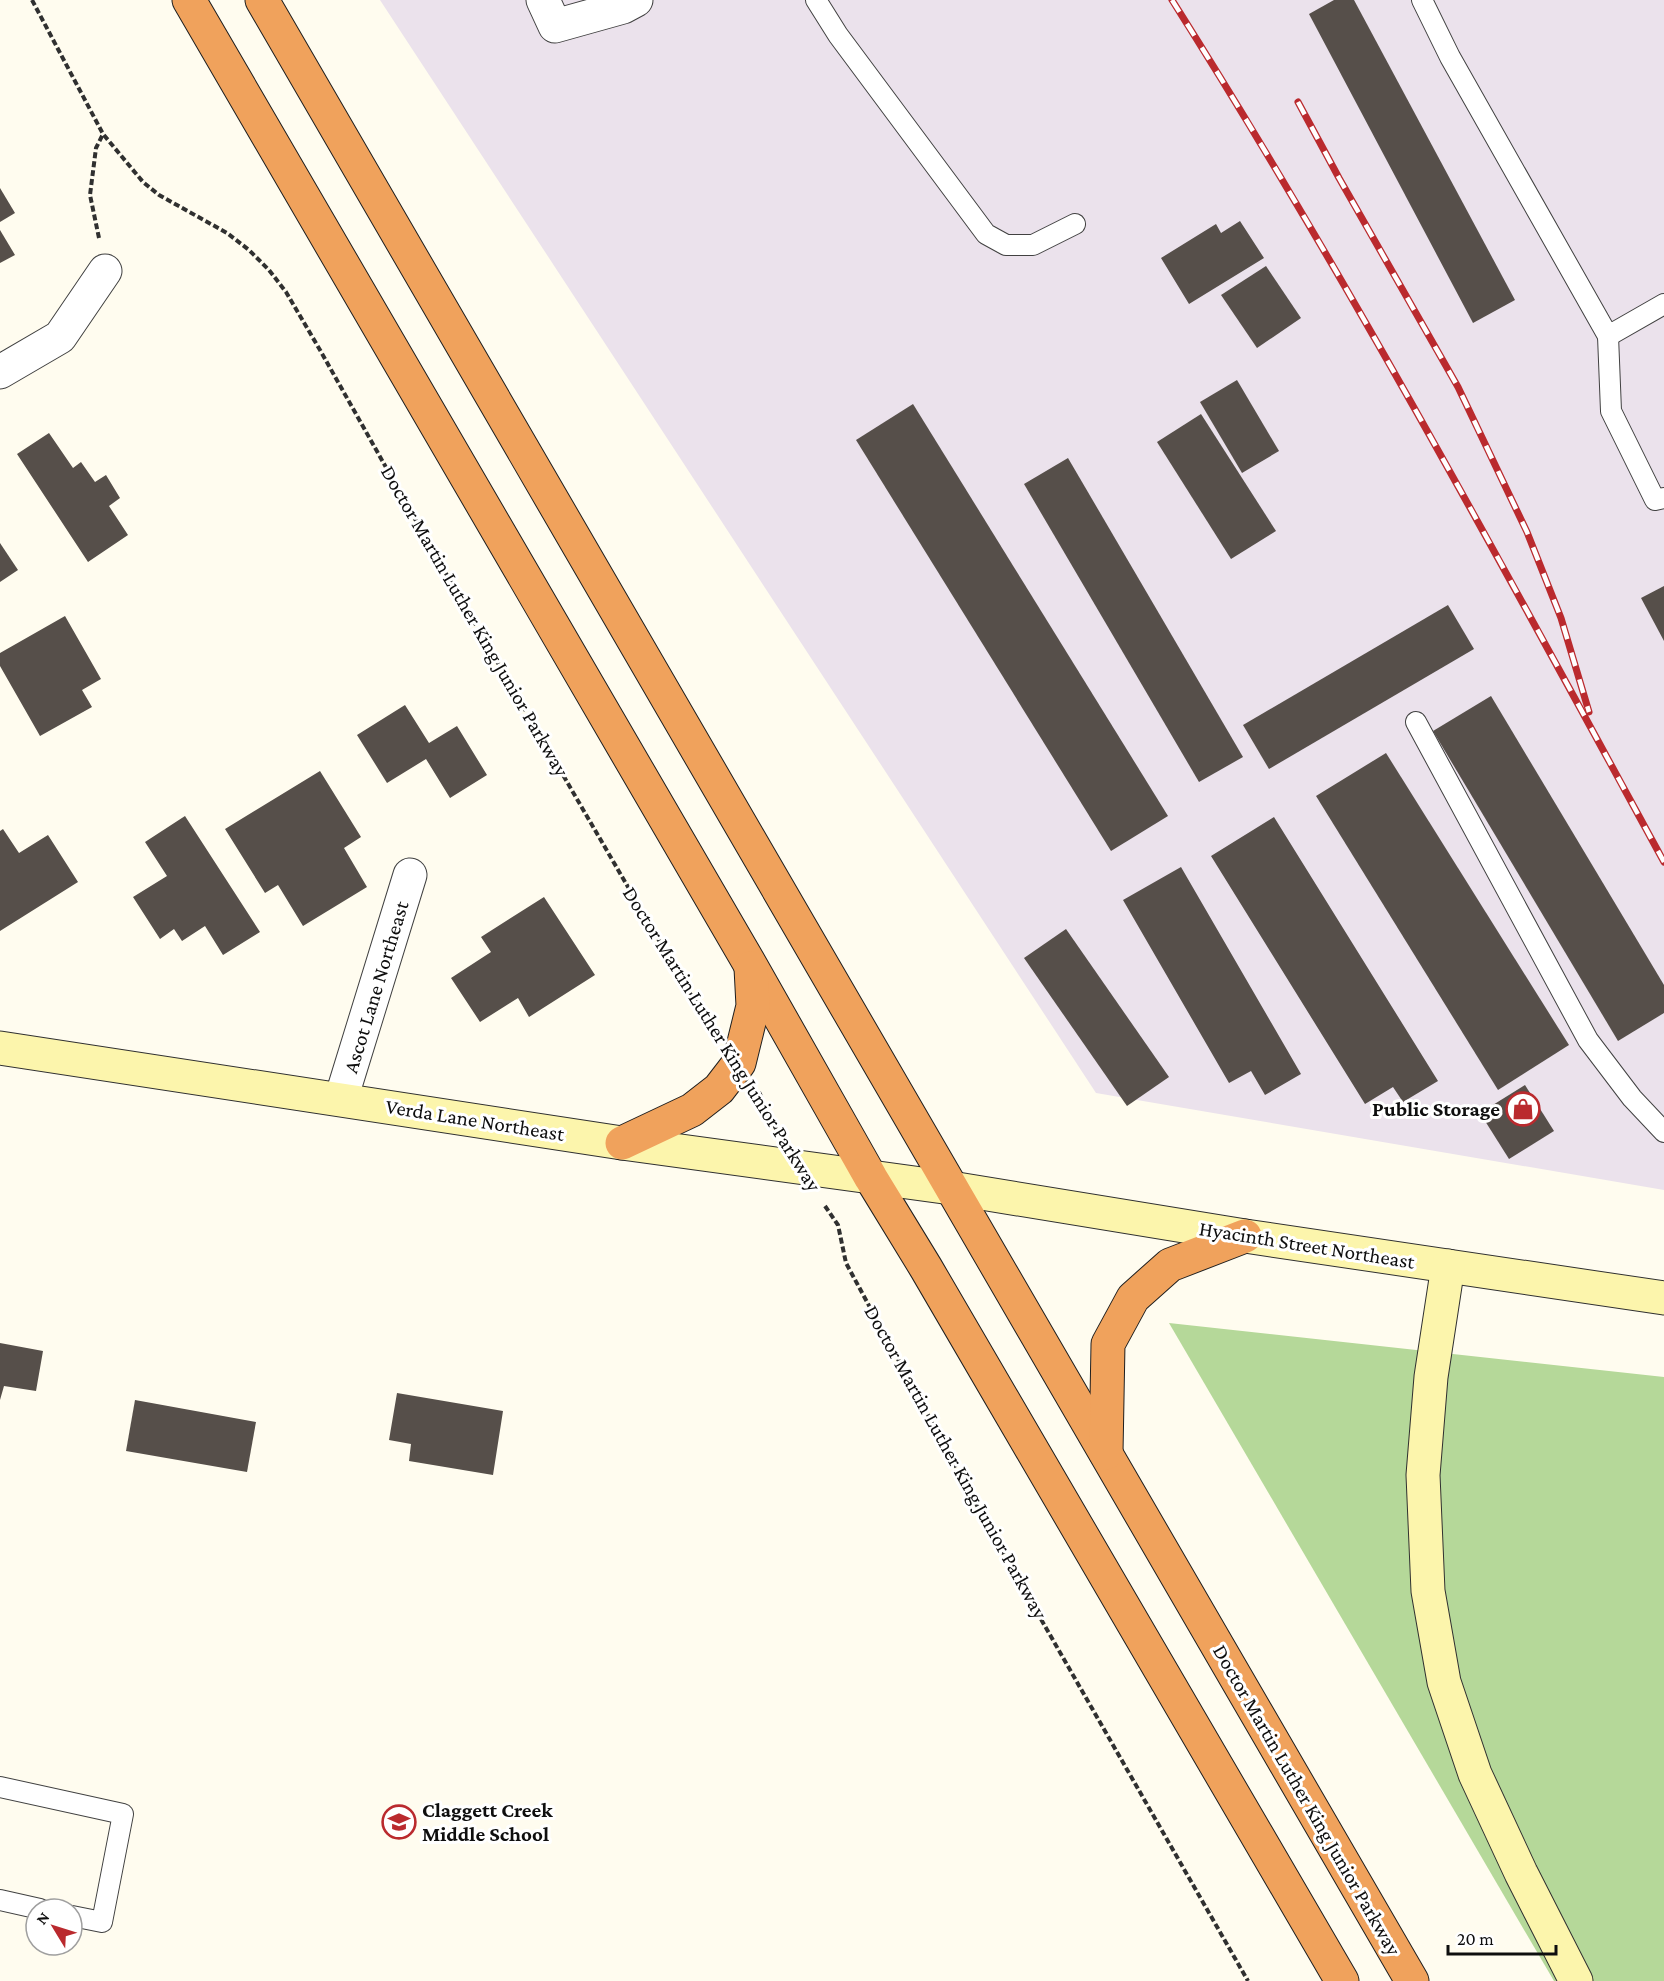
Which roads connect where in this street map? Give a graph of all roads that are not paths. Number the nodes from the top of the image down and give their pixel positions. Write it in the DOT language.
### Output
graph roads {
  1 [pos="189,0"];
  2 [pos="262,0"];
  3 [pos="543,0"];
  4 [pos="636,0"];
  5 [pos="816,0"];
  6 [pos="1422,0"];
  7 [pos="1075,224"];
  8 [pos="105,271"];
  9 [pos="1664,304"];
  10 [pos="1608,336"];
  11 [pos="0,372"];
  12 [pos="1664,498"];
  13 [pos="1416,722"];
  14 [pos="410,875"];
  15 [pos="751,966"];
  16 [pos="0,1048"];
  17 [pos="341,1099"];
  18 [pos="1664,1132"];
  19 [pos="622,1143"];
  20 [pos="871,1178"];
  21 [pos="951,1188"];
  22 [pos="1245,1236"];
  23 [pos="1448,1266"];
  24 [pos="1663,1295"];
  25 [pos="1106,1453"];
  26 [pos="0,1787"];
  27 [pos="0,1900"];
  28 [pos="24,1905"];
  29 [pos="84,1918"];
  30 [pos="1342,1981"];
  31 [pos="1412,1981"];
  32 [pos="1576,1981"];
  1 -- 15 [label="highway"];
  2 -- 21 [label="highway, Doctor Martin Luther King Junior Parkway"];
  3 -- 4 [label="street"];
  5 -- 7 [label="lane"];
  6 -- 10 [label="lane"];
  8 -- 11 [label="street"];
  9 -- 10 [label="lane"];
  10 -- 12 [label="lane"];
  13 -- 18 [label="lane"];
  14 -- 17 [label="street, Ascot Lane Northeast"];
  15 -- 19 [label="highway"];
  15 -- 20 [label="highway"];
  16 -- 17 [label="street, Verda Lane Northeast"];
  17 -- 19 [label="street, Verda Lane Northeast"];
  19 -- 20 [label="street, Verda Lane Northeast"];
  20 -- 21 [label="street, Verda Lane Northeast"];
  20 -- 30 [label="highway"];
  21 -- 22 [label="street, Hyacinth Street Northeast"];
  21 -- 25 [label="highway, Doctor Martin Luther King Junior Parkway"];
  22 -- 23 [label="street, Hyacinth Street Northeast"];
  22 -- 25 [label="highway"];
  23 -- 24 [label="street, Hyacinth Street Northeast"];
  23 -- 32 [label="street"];
  25 -- 31 [label="highway, Doctor Martin Luther King Junior Parkway"];
  26 -- 29 [label="lane"];
  27 -- 28 [label="lane"];
}
